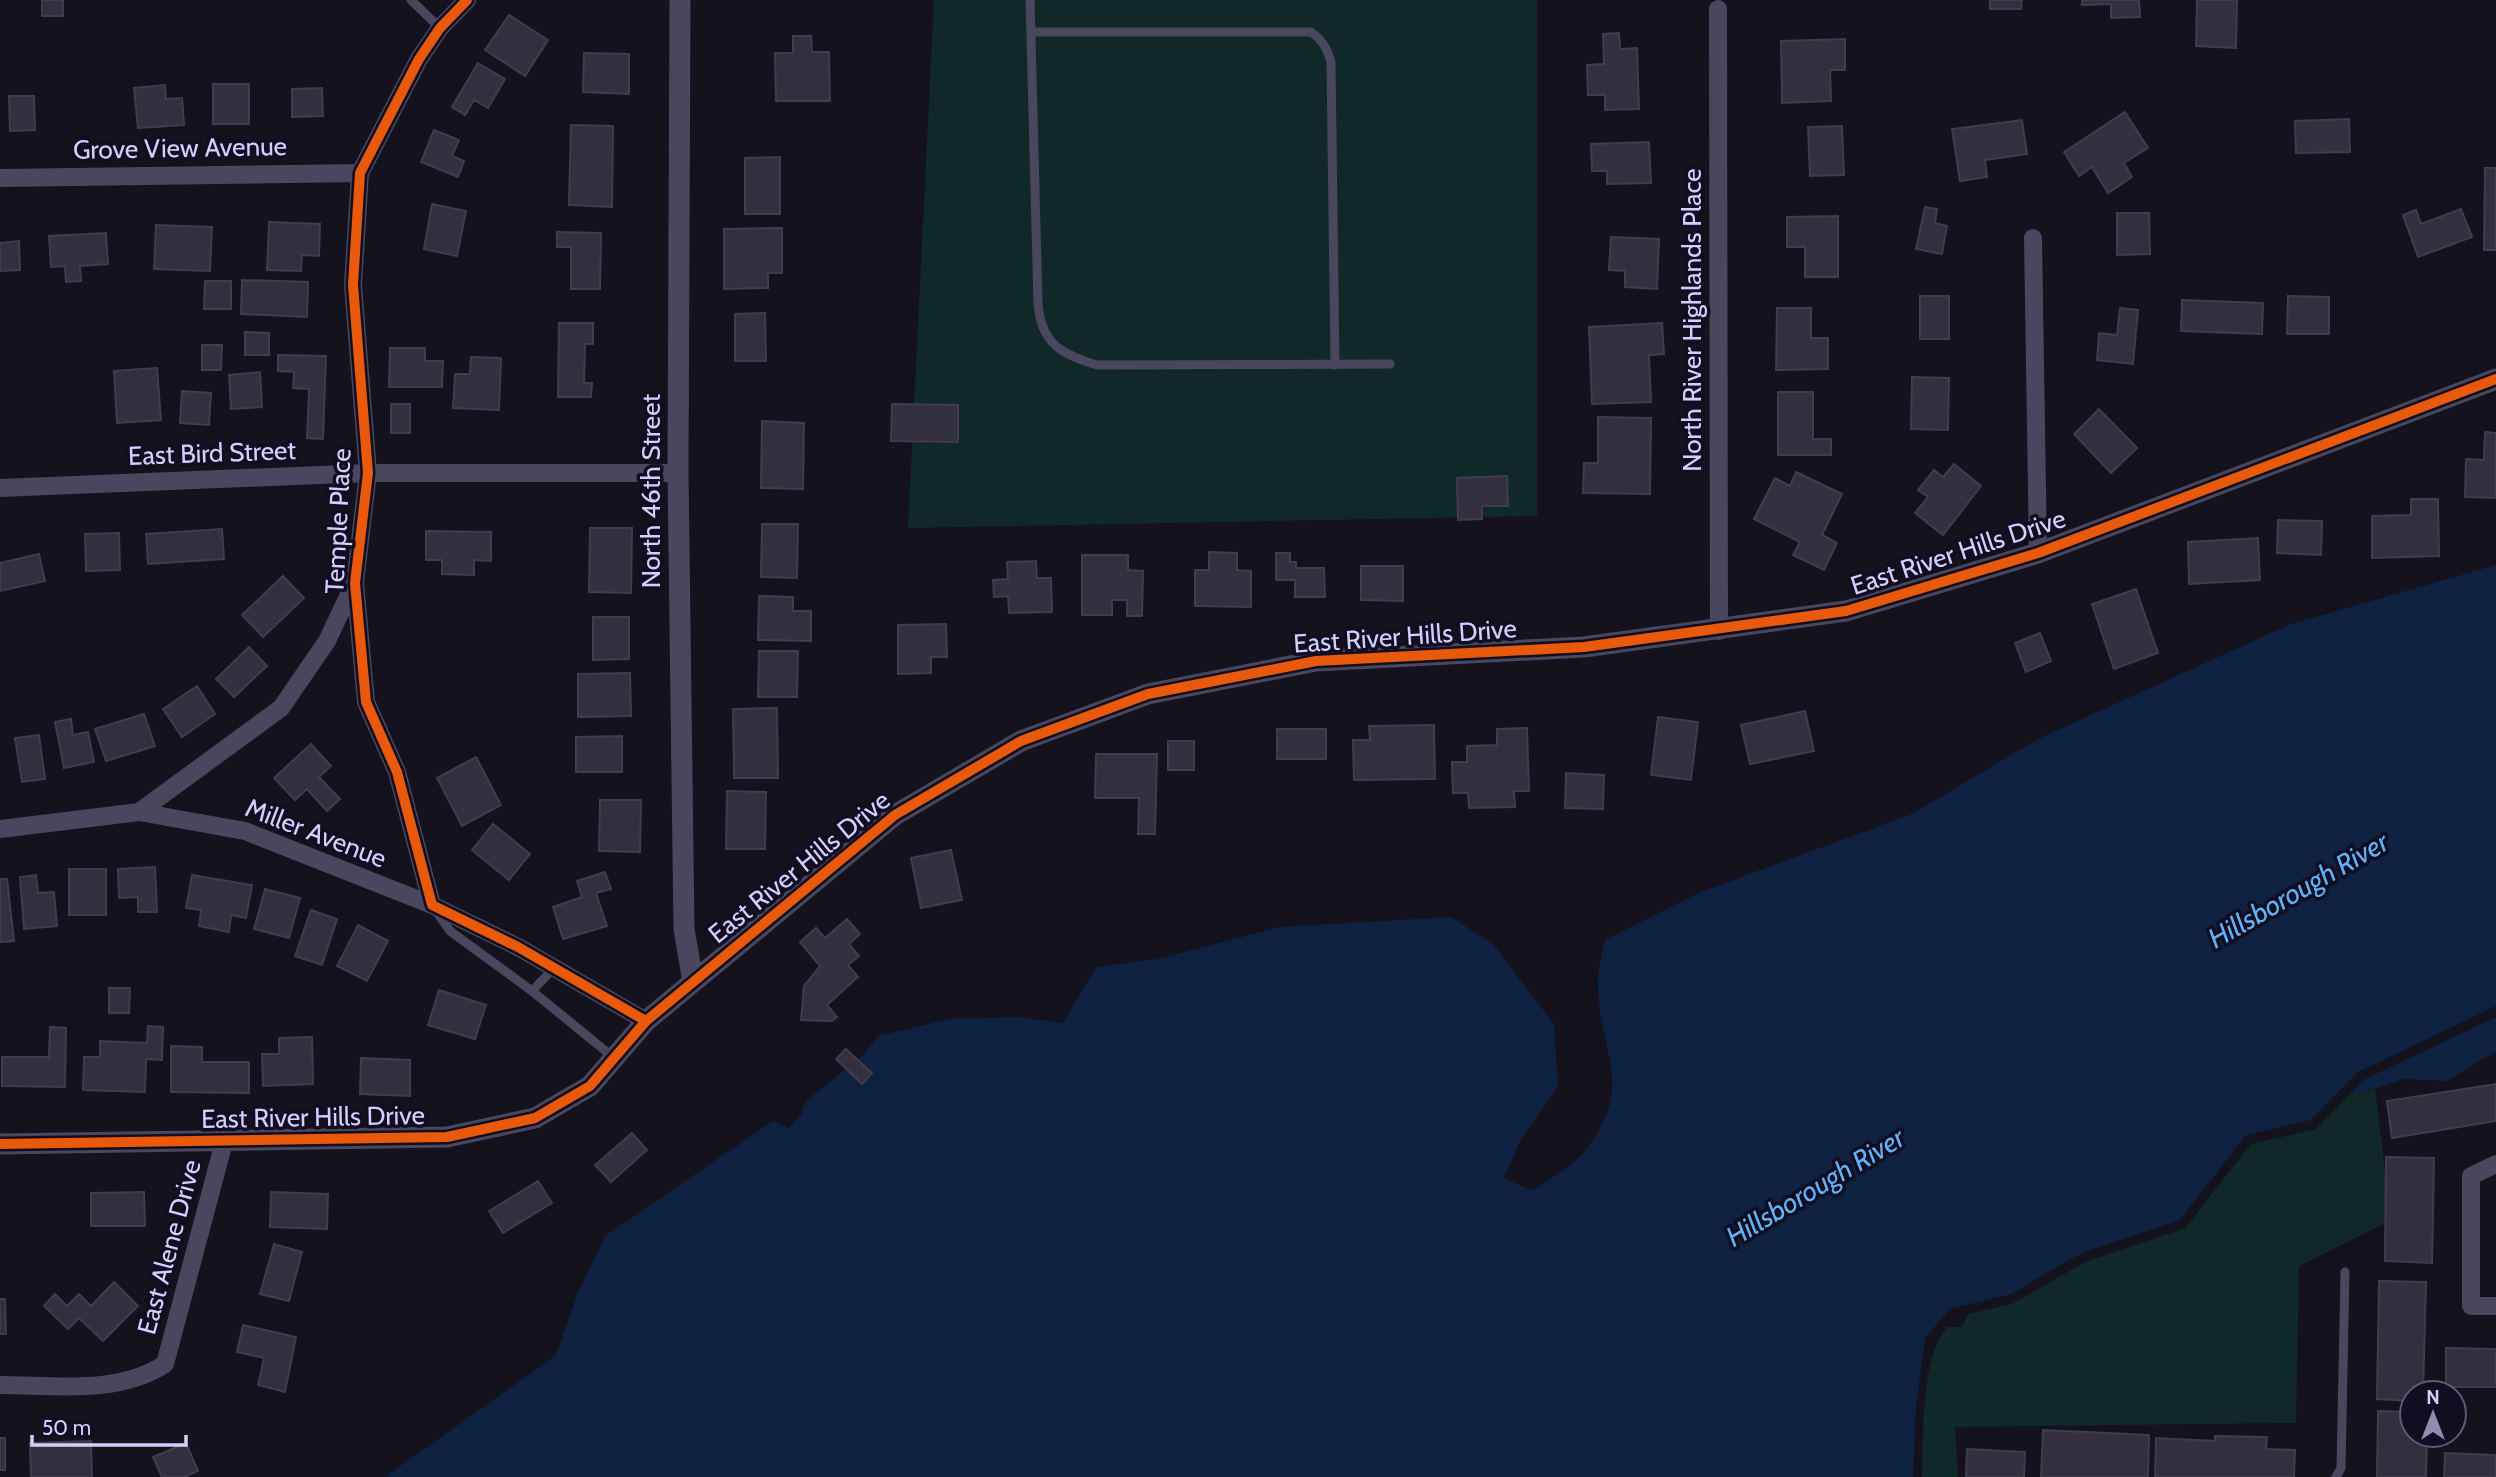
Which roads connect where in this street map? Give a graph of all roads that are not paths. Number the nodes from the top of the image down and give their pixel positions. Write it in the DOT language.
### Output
graph roads {
  1 [pos="411,0"];
  2 [pos="467,0"];
  3 [pos="680,0"];
  4 [pos="1031,0"];
  5 [pos="1718,9"];
  6 [pos="440,28"];
  7 [pos="1031,32"];
  8 [pos="360,173"];
  9 [pos="0,178"];
  10 [pos="2033,238"];
  11 [pos="1390,364"];
  12 [pos="1335,365"];
  13 [pos="2496,379"];
  14 [pos="368,473"];
  15 [pos="678,473"];
  16 [pos="0,488"];
  17 [pos="2038,553"];
  18 [pos="355,583"];
  19 [pos="1719,631"];
  20 [pos="139,812"];
  21 [pos="0,829"];
  22 [pos="432,905"];
  23 [pos="554,968"];
  24 [pos="693,982"];
  25 [pos="532,991"];
  26 [pos="646,1021"];
  27 [pos="614,1058"];
  28 [pos="224,1142"];
  29 [pos="0,1144"];
  30 [pos="2496,1164"];
  31 [pos="2345,1272"];
  32 [pos="2496,1306"];
  33 [pos="0,1385"];
  34 [pos="2336,1477"];
  1 -- 6 [label="lane"];
  2 -- 6 [label="street, Temple Place"];
  3 -- 15 [label="street, North 46th Street"];
  4 -- 7 [label="lane"];
  5 -- 19 [label="street, North River Highlands Place"];
  6 -- 8 [label="street, Temple Place"];
  7 -- 12 [label="lane"];
  7 -- 12 [label="lane"];
  8 -- 9 [label="street, Grove View Avenue"];
  8 -- 14 [label="street, Temple Place"];
  10 -- 17 [label="street"];
  11 -- 12 [label="lane"];
  13 -- 17 [label="street, East River Hills Drive"];
  14 -- 15 [label="street, East Bird Street"];
  14 -- 16 [label="street, East Bird Street"];
  14 -- 18 [label="street, Temple Place"];
  15 -- 24 [label="street, North 46th Street"];
  17 -- 19 [label="street, East River Hills Drive"];
  18 -- 20 [label="street"];
  18 -- 22 [label="street, Temple Place"];
  19 -- 24 [label="street, East River Hills Drive"];
  20 -- 21 [label="street"];
  20 -- 22 [label="street, Miller Avenue"];
  22 -- 23 [label="street"];
  22 -- 25 [label="lane"];
  23 -- 25 [label="lane"];
  23 -- 26 [label="street"];
  24 -- 26 [label="street, East River Hills Drive"];
  25 -- 27 [label="lane"];
  26 -- 27 [label="street, East River Hills Drive"];
  27 -- 28 [label="street, East River Hills Drive"];
  28 -- 29 [label="street, East River Hills Drive"];
  28 -- 33 [label="street, East Alene Drive"];
  30 -- 32 [label="street"];
  31 -- 34 [label="lane"];
}
